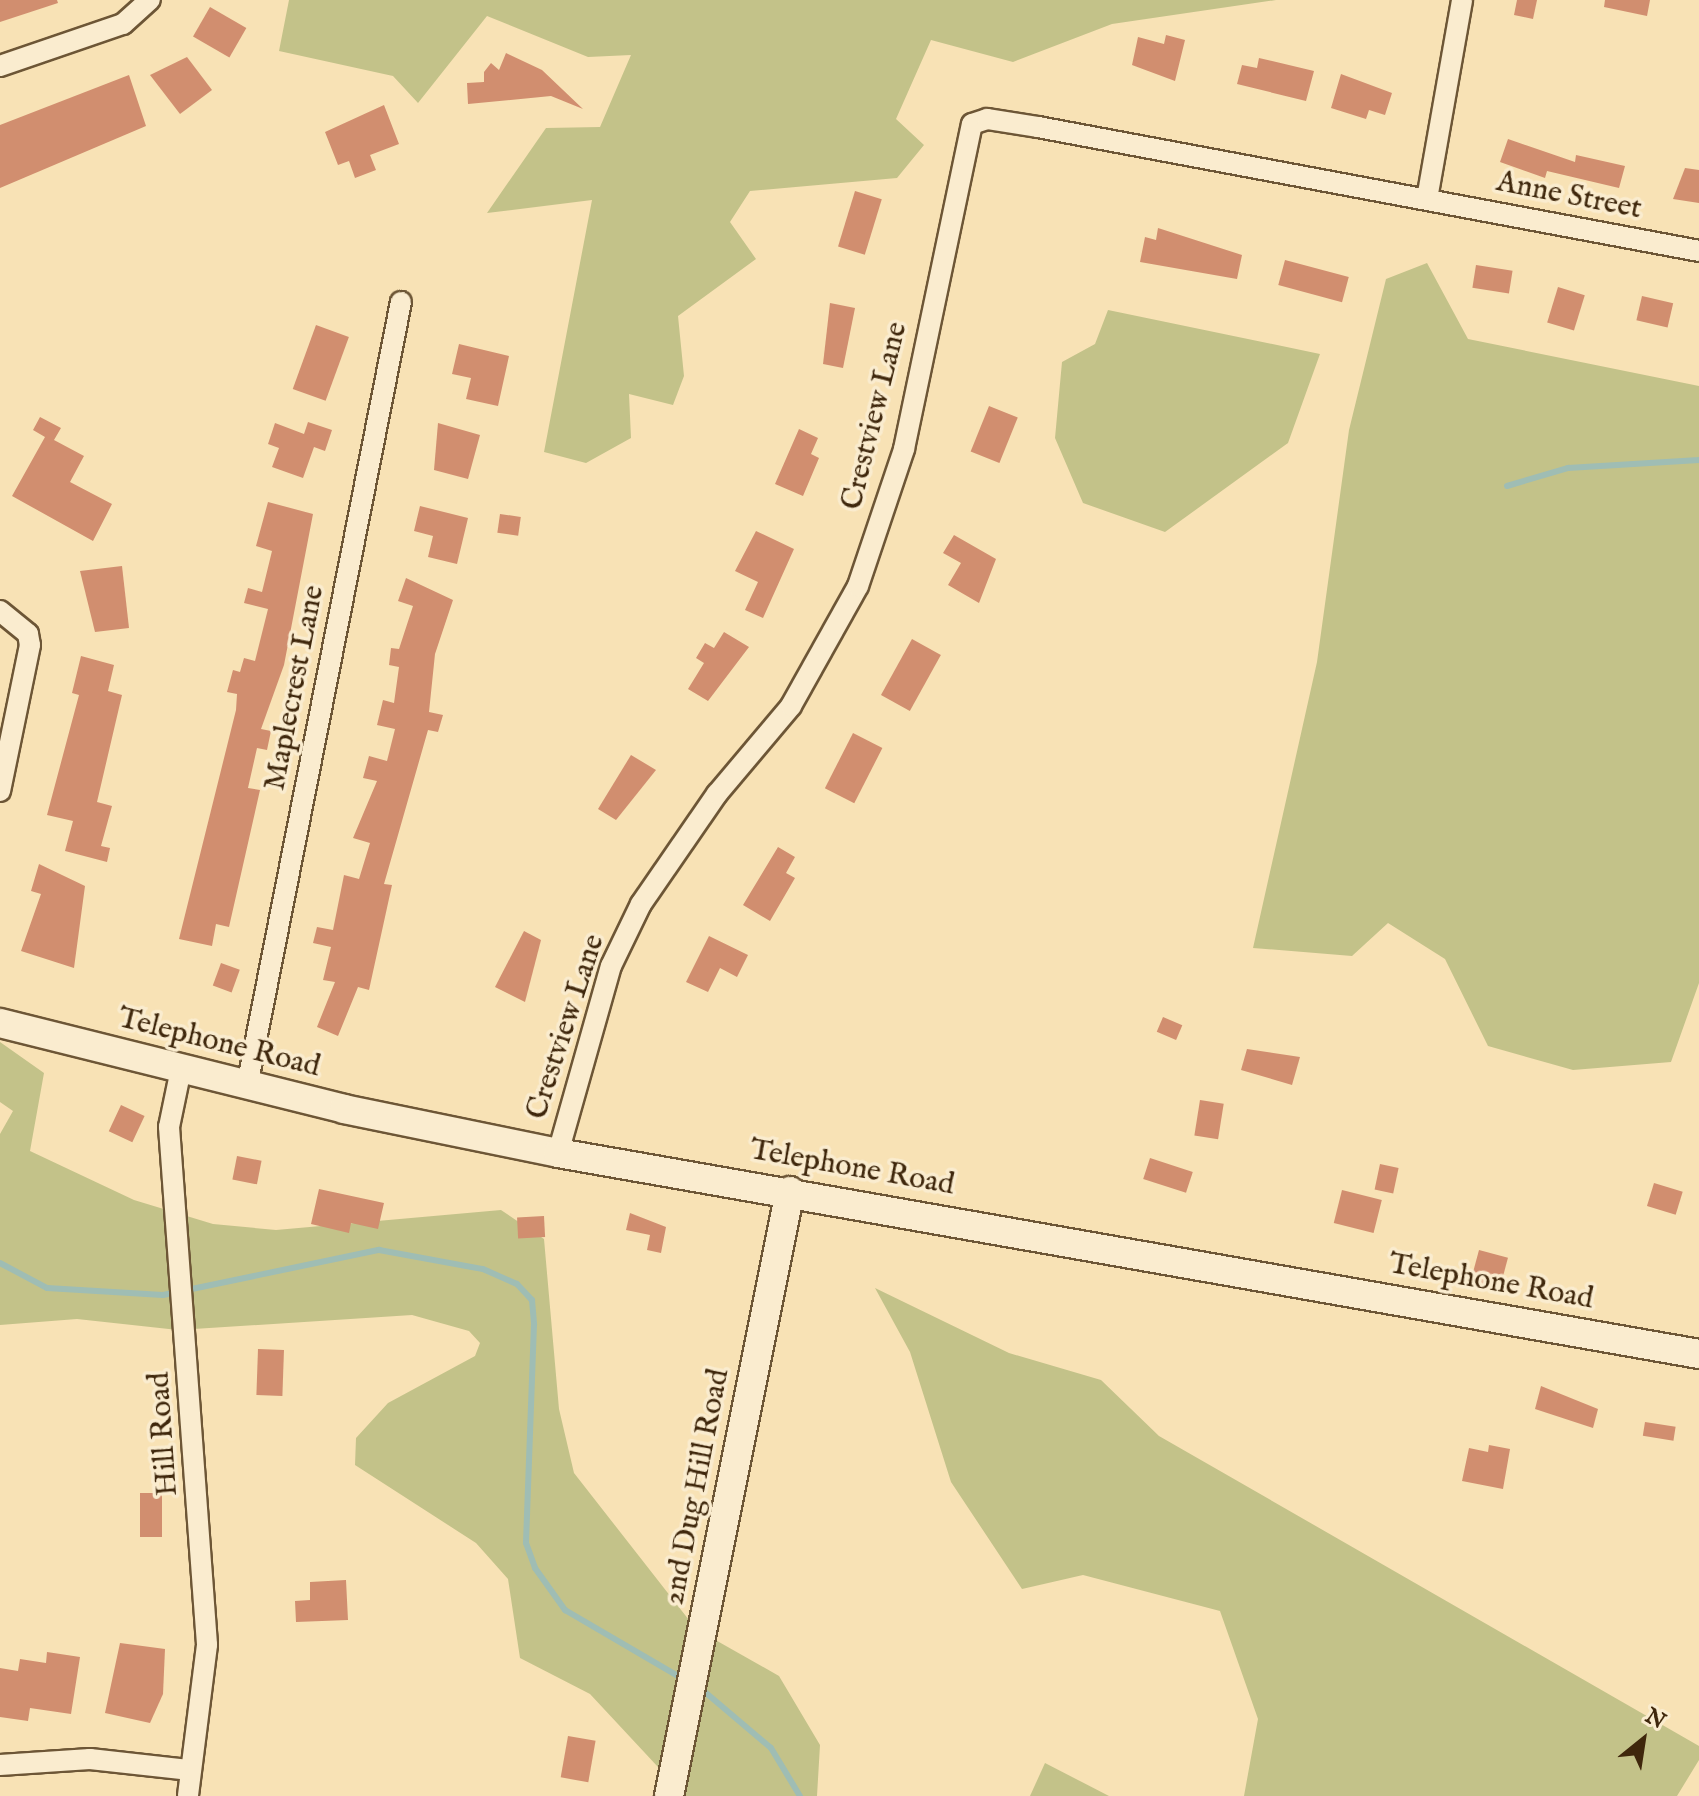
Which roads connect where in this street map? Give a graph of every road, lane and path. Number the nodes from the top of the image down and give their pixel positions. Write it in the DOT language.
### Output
graph roads {
  1 [pos="150,0"];
  2 [pos="1462,0"];
  3 [pos="0,66"];
  4 [pos="1427,199"];
  5 [pos="1699,251"];
  6 [pos="401,302"];
  7 [pos="0,611"];
  8 [pos="0,791"];
  9 [pos="0,1023"];
  10 [pos="181,1069"];
  11 [pos="247,1086"];
  12 [pos="558,1153"];
  13 [pos="790,1191"];
  14 [pos="1699,1354"];
  15 [pos="0,1765"];
  16 [pos="190,1770"];
  17 [pos="188,1796"];
  18 [pos="669,1796"];
  1 -- 3 [label="street"];
  2 -- 4 [label="street"];
  4 -- 5 [label="street, Anne Street"];
  4 -- 12 [label="street, Crestview Lane"];
  6 -- 11 [label="street, Maplecrest Lane"];
  7 -- 8 [label="street"];
  9 -- 10 [label="street, Telephone Road"];
  10 -- 11 [label="street, Telephone Road"];
  10 -- 16 [label="street, Hill Road"];
  11 -- 12 [label="street, Telephone Road"];
  12 -- 13 [label="street, Telephone Road"];
  13 -- 14 [label="street, Telephone Road"];
  13 -- 18 [label="street, 2nd Dug Hill Road"];
  15 -- 16 [label="street"];
  16 -- 17 [label="street, Hill Road"];
}
